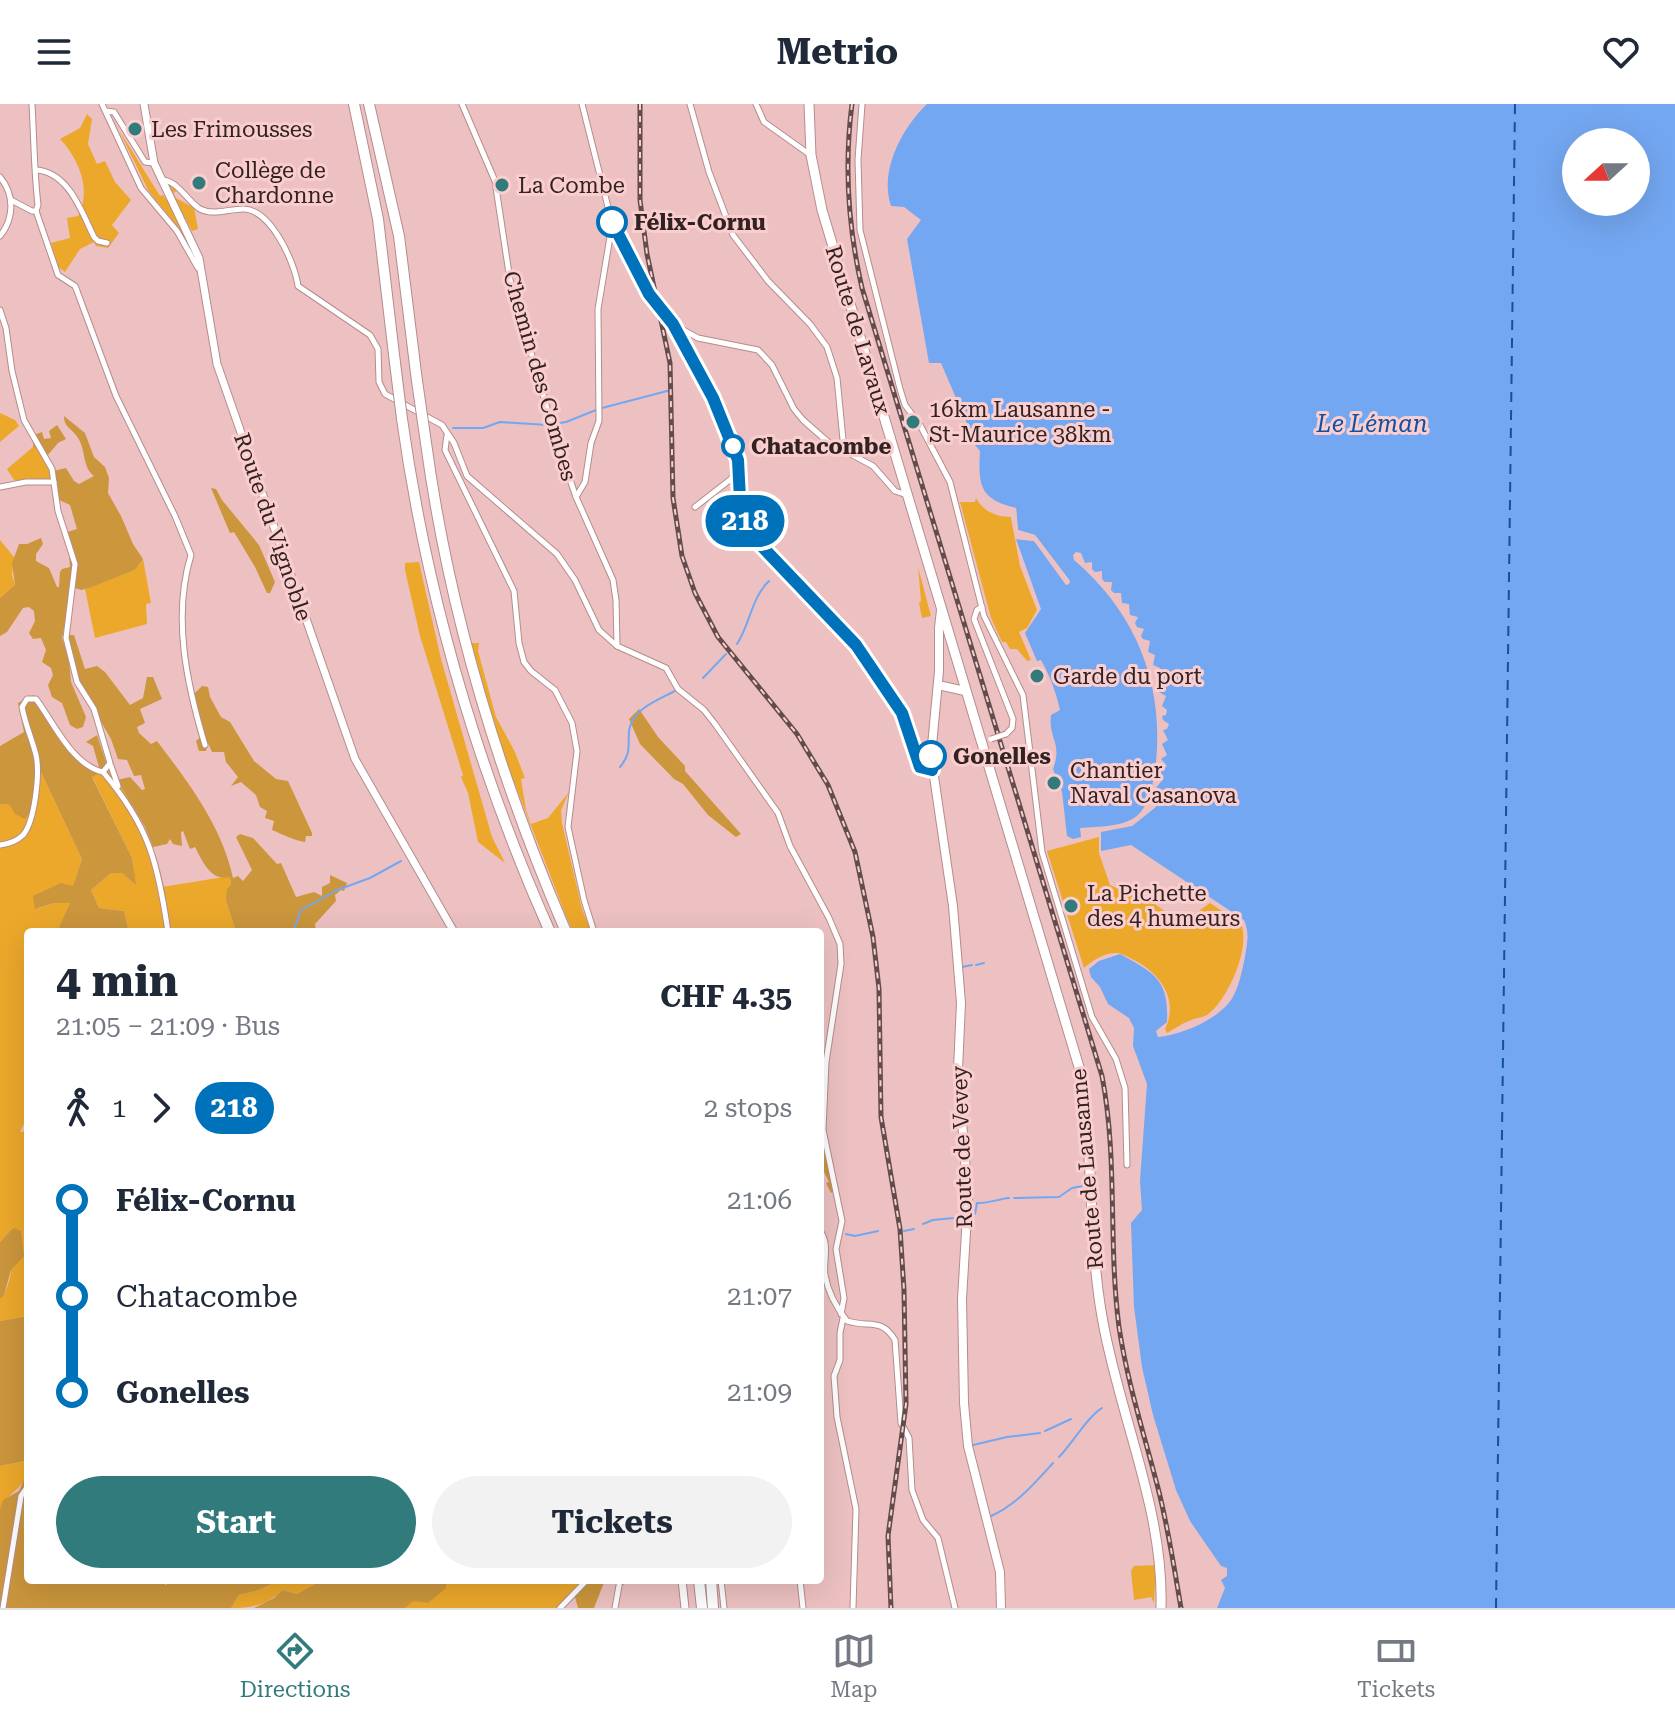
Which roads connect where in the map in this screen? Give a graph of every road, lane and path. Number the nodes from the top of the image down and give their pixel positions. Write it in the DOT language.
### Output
graph roads {
  1 [pos="32,104"];
  2 [pos="102,104"];
  3 [pos="144,104"];
  4 [pos="354,104"];
  5 [pos="369,104"];
  6 [pos="462,104"];
  7 [pos="582,104"];
  8 [pos="690,104"];
  9 [pos="756,104"];
  10 [pos="809,104"];
  11 [pos="862,104"];
  12 [pos="106,111"];
  13 [pos="811,155"];
  14 [pos="154,163"];
  15 [pos="36,170"];
  16 [pos="0,177"];
  17 [pos="160,180"];
  18 [pos="11,200"];
  19 [pos="36,211"];
  20 [pos="614,231"];
  21 [pos="0,236"];
  22 [pos="107,243"];
  23 [pos="202,274"];
  24 [pos="0,310"];
  25 [pos="673,324"];
  26 [pos="447,434"];
  27 [pos="733,446"];
  28 [pos="844,450"];
  29 [pos="54,482"];
  30 [pos="0,487"];
  31 [pos="908,495"];
  32 [pos="576,497"];
  33 [pos="695,507"];
  34 [pos="982,607"];
  35 [pos="941,610"];
  36 [pos="617,646"];
  37 [pos="956,659"];
  38 [pos="939,671"];
  39 [pos="938,685"];
  40 [pos="965,691"];
  41 [pos="980,743"];
  42 [pos="205,745"];
  43 [pos="110,763"];
  44 [pos="932,770"];
  45 [pos="103,772"];
  46 [pos="119,791"];
  47 [pos="0,845"];
  48 [pos="167,928"];
  49 [pos="452,928"];
  50 [pos="548,928"];
  51 [pos="564,928"];
  52 [pos="593,928"];
  53 [pos="824,1083"];
  54 [pos="824,1135"];
  55 [pos="1127,1165"];
  56 [pos="824,1239"];
  57 [pos="842,1316"];
  58 [pos="24,1492"];
  59 [pos="583,1584"];
  60 [pos="619,1584"];
  61 [pos="682,1584"];
  62 [pos="699,1584"];
  63 [pos="711,1584"];
  64 [pos="721,1584"];
  65 [pos="800,1584"];
  66 [pos="3,1608"];
  67 [pos="560,1608"];
  68 [pos="615,1608"];
  69 [pos="685,1608"];
  70 [pos="702,1608"];
  71 [pos="713,1608"];
  72 [pos="724,1608"];
  73 [pos="803,1608"];
  74 [pos="853,1608"];
  75 [pos="955,1608"];
  76 [pos="1001,1608"];
  77 [pos="1161,1608"];
  1 -- 15 [label="street"];
  2 -- 12 [label="street"];
  3 -- 14 [label="street, Route du Vignoble"];
  4 -- 50 [label="highway, bridge"];
  5 -- 51 [label="highway, bridge"];
  6 -- 32 [label="street, Chemin des Combes"];
  7 -- 20 [label="street"];
  8 -- 28 [label="street"];
  9 -- 13 [label="street"];
  10 -- 13 [label="main road, Route de Lavaux"];
  11 -- 34 [label="street"];
  12 -- 14 [label="street"];
  12 -- 23 [label="street"];
  13 -- 31 [label="main road, Route de Lavaux"];
  14 -- 17 [label="street, Route du Vignoble"];
  15 -- 19 [label="street"];
  15 -- 22 [label="street"];
  16 -- 18 [label="street"];
  17 -- 23 [label="street, Route du Vignoble"];
  17 -- 26 [label="street"];
  18 -- 19 [label="street"];
  18 -- 21 [label="street"];
  19 -- 42 [label="street"];
  20 -- 25 [label="street"];
  20 -- 32 [label="street"];
  23 -- 49 [label="street, Route du Vignoble"];
  24 -- 29 [label="street"];
  25 -- 27 [label="street"];
  25 -- 28 [label="street"];
  26 -- 36 [label="street"];
  26 -- 52 [label="street"];
  27 -- 33 [label="street"];
  27 -- 44 [label="street"];
  28 -- 31 [label="street"];
  29 -- 30 [label="street"];
  29 -- 43 [label="street"];
  31 -- 35 [label="main road, Route de Lavaux"];
  32 -- 36 [label="street, Chemin des Combes"];
  34 -- 41 [label="street, bridge"];
  34 -- 55 [label="street"];
  35 -- 37 [label="main road, Route de Lavaux"];
  35 -- 38 [label="main road, Route de Vevey"];
  36 -- 53 [label="street"];
  37 -- 38 [label="main road"];
  37 -- 40 [label="main road, Route de Lavaux"];
  38 -- 39 [label="main road, Route de Vevey"];
  39 -- 40 [label="main road"];
  39 -- 44 [label="main road, Route de Vevey"];
  40 -- 41 [label="main road, Route de Lausanne"];
  41 -- 77 [label="main road, Route de Lausanne"];
  43 -- 45 [label="street"];
  43 -- 46 [label="street"];
  44 -- 76 [label="main road, Route de Vevey"];
  45 -- 46 [label="street"];
  45 -- 47 [label="street"];
  46 -- 48 [label="street"];
  54 -- 57 [label="street"];
  56 -- 57 [label="street"];
  57 -- 74 [label="street"];
  57 -- 75 [label="street"];
  58 -- 66 [label="street"];
  59 -- 67 [label="street"];
  60 -- 68 [label="street"];
  61 -- 69 [label="street"];
  62 -- 70 [label="highway"];
  63 -- 71 [label="highway"];
  64 -- 72 [label="street"];
  65 -- 73 [label="street"];
}
